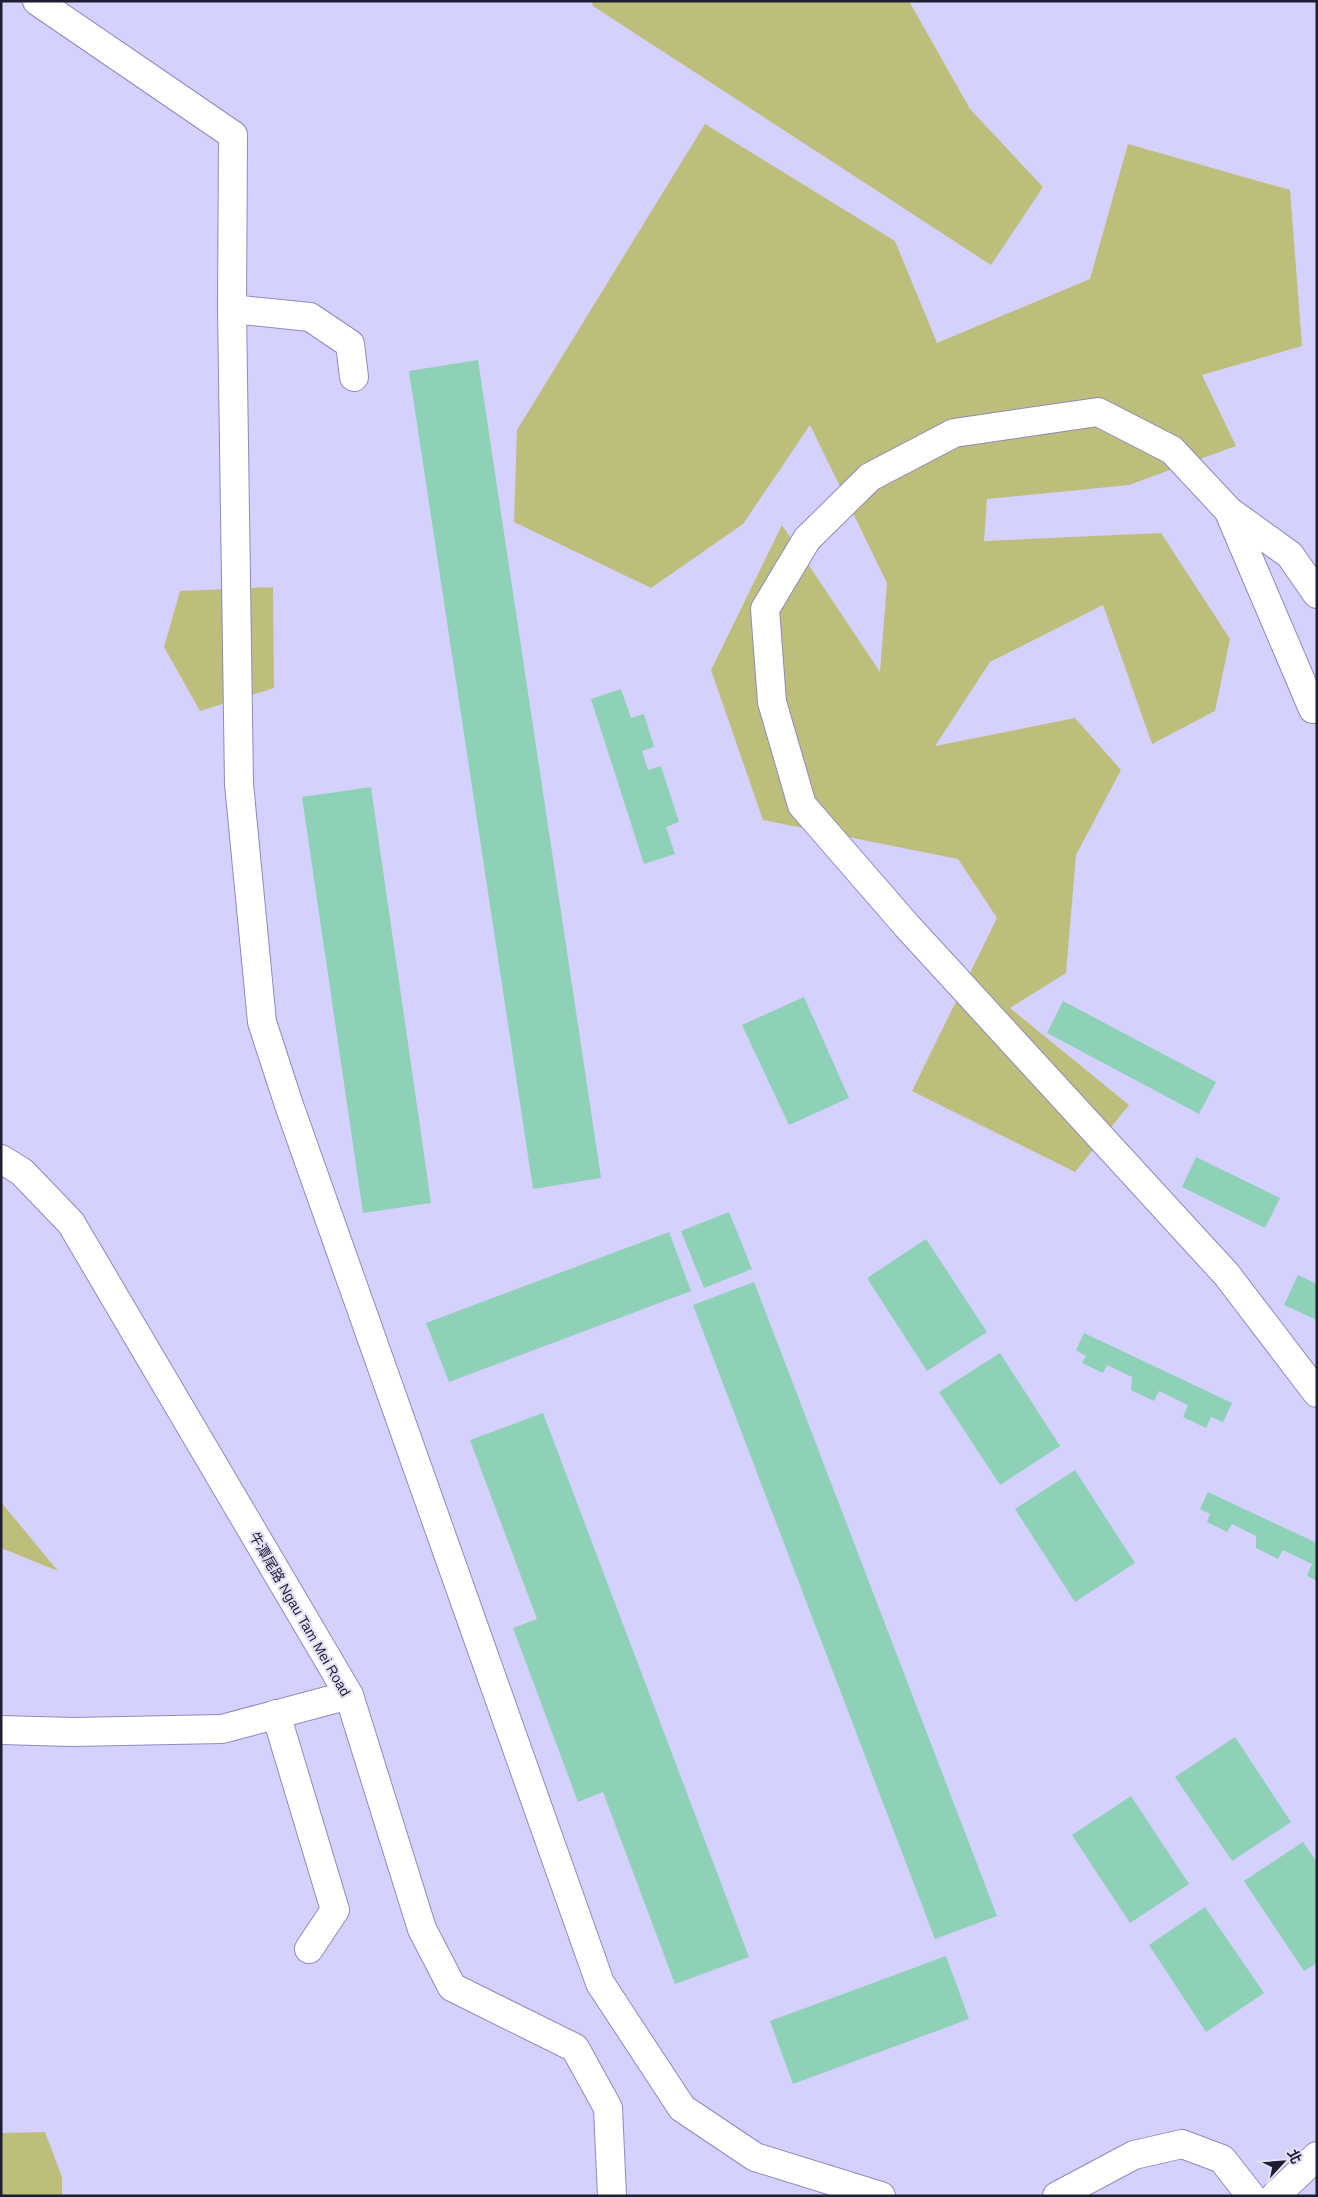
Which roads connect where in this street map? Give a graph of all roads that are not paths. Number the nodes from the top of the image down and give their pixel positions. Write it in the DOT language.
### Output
graph roads {
  1 [pos="37,1"];
  2 [pos="232,309"];
  3 [pos="354,377"];
  4 [pos="1229,511"];
  5 [pos="1317,594"];
  6 [pos="1313,709"];
  7 [pos="1,1158"];
  8 [pos="1317,1393"];
  9 [pos="349,1695"];
  10 [pos="276,1714"];
  11 [pos="1,1730"];
  12 [pos="309,1949"];
  13 [pos="1317,2156"];
  14 [pos="612,2196"];
  15 [pos="881,2196"];
  16 [pos="1057,2196"];
  17 [pos="1251,2196"];
  18 [pos="1275,2196"];
  1 -- 2 [label="street"];
  2 -- 3 [label="street"];
  2 -- 15 [label="street"];
  4 -- 5 [label="street"];
  4 -- 6 [label="street"];
  4 -- 8 [label="street"];
  7 -- 9 [label="street, 牛潭尾路 Ngau Tam Mei Road"];
  9 -- 10 [label="street"];
  9 -- 14 [label="street, 牛潭尾路 Ngau Tam Mei Road"];
  10 -- 11 [label="street"];
  10 -- 12 [label="street"];
  13 -- 18 [label="street"];
  16 -- 17 [label="street"];
}
